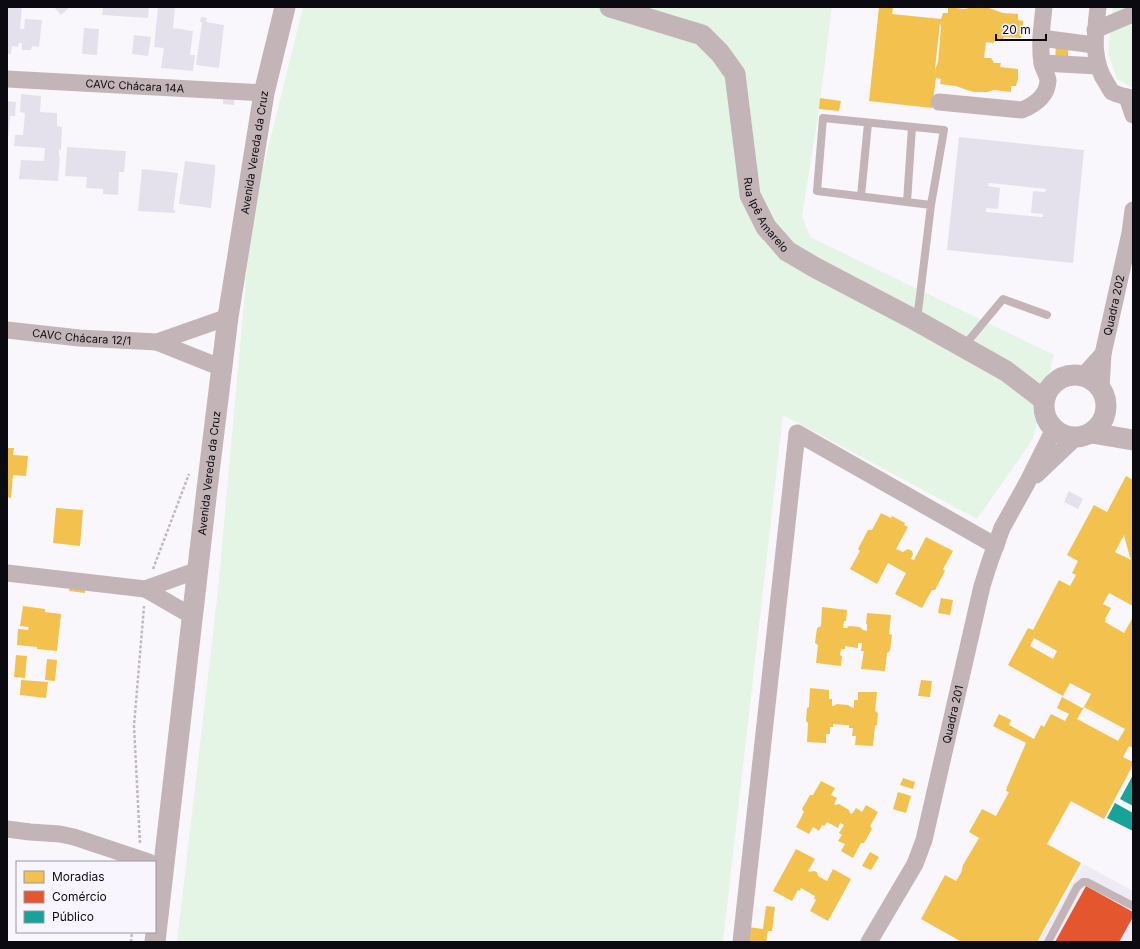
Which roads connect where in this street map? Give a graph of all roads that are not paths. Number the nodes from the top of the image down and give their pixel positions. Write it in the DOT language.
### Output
graph roads {
  1 [pos="285,7"];
  2 [pos="610,7"];
  3 [pos="1044,7"];
  4 [pos="1098,7"];
  5 [pos="1133,14"];
  6 [pos="1095,37"];
  7 [pos="1041,38"];
  8 [pos="1042,62"];
  9 [pos="1098,66"];
  10 [pos="7,79"];
  11 [pos="264,93"];
  12 [pos="1130,98"];
  13 [pos="939,102"];
  14 [pos="1133,115"];
  15 [pos="868,123"];
  16 [pos="912,127"];
  17 [pos="861,196"];
  18 [pos="906,202"];
  19 [pos="931,205"];
  20 [pos="1133,210"];
  21 [pos="1047,316"];
  22 [pos="228,317"];
  23 [pos="917,321"];
  24 [pos="7,330"];
  25 [pos="157,342"];
  26 [pos="963,347"];
  27 [pos="1103,354"];
  28 [pos="222,368"];
  29 [pos="1083,376"];
  30 [pos="1100,388"];
  31 [pos="1049,392"];
  32 [pos="1106,408"];
  33 [pos="1054,430"];
  34 [pos="1084,435"];
  35 [pos="1133,436"];
  36 [pos="1133,440"];
  37 [pos="1027,483"];
  38 [pos="996,546"];
  39 [pos="198,570"];
  40 [pos="7,573"];
  41 [pos="145,589"];
  42 [pos="192,616"];
  43 [pos="7,829"];
  44 [pos="146,861"];
  45 [pos="152,861"];
  46 [pos="1133,906"];
  47 [pos="741,942"];
  48 [pos="869,942"];
  49 [pos="1048,942"];
  1 -- 11 [label="street, Avenida Vereda da Cruz"];
  2 -- 23 [label="street, Rua Ipê Amarelo"];
  3 -- 7 [label="street"];
  4 -- 6 [label="street"];
  5 -- 6 [label="street"];
  6 -- 7 [label="street"];
  6 -- 9 [label="street"];
  7 -- 8 [label="street"];
  8 -- 9 [label="street"];
  8 -- 13 [label="street"];
  9 -- 12 [label="street"];
  10 -- 11 [label="street, CAVC Chácara 14A"];
  11 -- 22 [label="street, Avenida Vereda da Cruz"];
  12 -- 14 [label="street"];
  15 -- 16 [label="lane"];
  15 -- 17 [label="lane"];
  15 -- 17 [label="lane"];
  16 -- 18 [label="lane"];
  16 -- 19 [label="lane"];
  17 -- 18 [label="lane"];
  18 -- 19 [label="lane"];
  19 -- 23 [label="lane"];
  20 -- 27 [label="street, Quadra 202"];
  21 -- 26 [label="lane"];
  22 -- 25 [label="street, CAVC Chácara 12/1"];
  22 -- 28 [label="street, Avenida Vereda da Cruz"];
  23 -- 26 [label="street, Rua Ipê Amarelo"];
  24 -- 25 [label="street, CAVC Chácara 12/1"];
  25 -- 28 [label="street, CAVC Chácara 12/1"];
  26 -- 31 [label="street, Rua Ipê Amarelo"];
  27 -- 29 [label="street, Quadra 202"];
  27 -- 30 [label="street, Quadra 202"];
  28 -- 39 [label="street, Avenida Vereda da Cruz"];
  29 -- 30 [label="street"];
  29 -- 31 [label="street"];
  30 -- 32 [label="street"];
  31 -- 33 [label="street"];
  32 -- 34 [label="street"];
  32 -- 35 [label="street"];
  33 -- 34 [label="street"];
  33 -- 37 [label="street, Quadra 201"];
  34 -- 36 [label="street"];
  34 -- 37 [label="street, Quadra 201"];
  37 -- 38 [label="street, Quadra 201"];
  38 -- 47 [label="street"];
  38 -- 48 [label="street, Quadra 201"];
  39 -- 41 [label="street"];
  39 -- 42 [label="street, Avenida Vereda da Cruz"];
  40 -- 41 [label="street"];
  41 -- 42 [label="street"];
  42 -- 45 [label="street, Avenida Vereda da Cruz"];
  43 -- 44 [label="street"];
  46 -- 49 [label="lane"];
}
